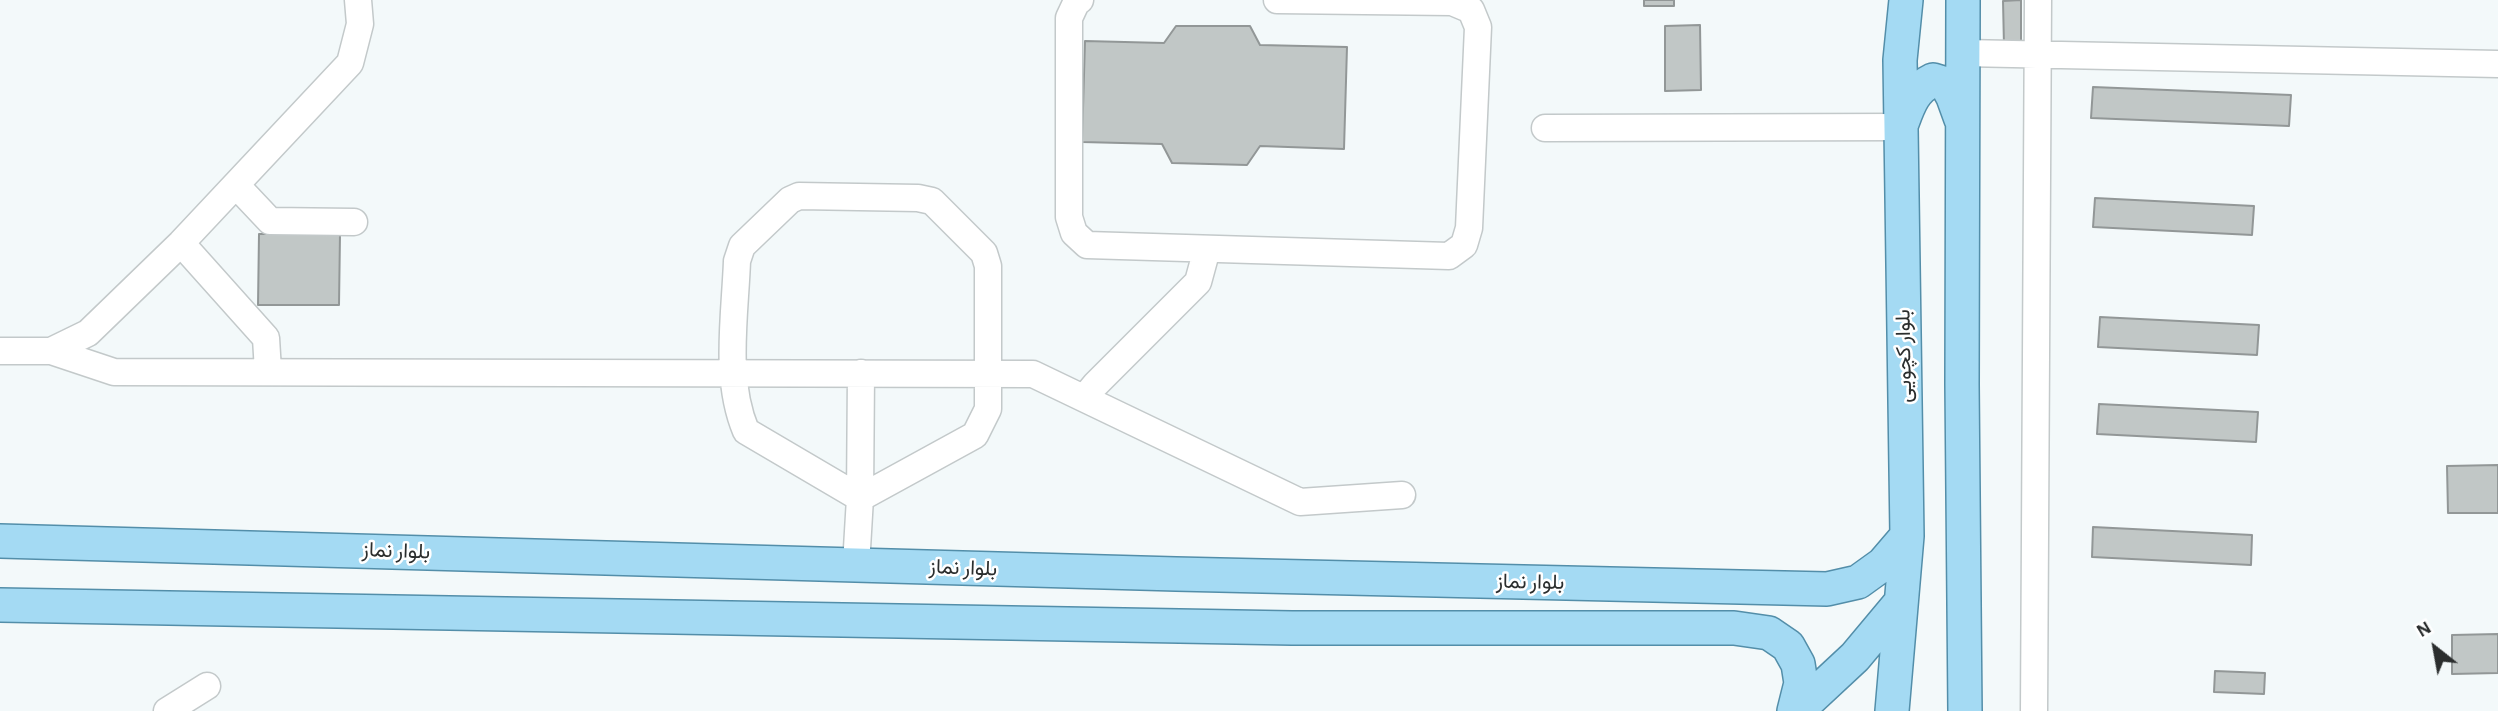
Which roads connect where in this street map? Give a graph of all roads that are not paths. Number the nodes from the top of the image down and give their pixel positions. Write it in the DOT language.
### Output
graph roads {
  1 [pos="358,0"];
  2 [pos="1080,0"];
  3 [pos="1278,0"];
  4 [pos="1906,0"];
  5 [pos="1963,0"];
  6 [pos="2038,0"];
  7 [pos="1964,53"];
  8 [pos="2038,55"];
  9 [pos="2498,64"];
  10 [pos="1962,121"];
  11 [pos="1901,127"];
  12 [pos="1545,128"];
  13 [pos="236,185"];
  14 [pos="354,222"];
  15 [pos="181,243"];
  16 [pos="1207,249"];
  17 [pos="0,351"];
  18 [pos="51,351"];
  19 [pos="268,371"];
  20 [pos="733,373"];
  21 [pos="861,373"];
  22 [pos="988,373"];
  23 [pos="1085,397"];
  24 [pos="1402,495"];
  25 [pos="860,498"];
  26 [pos="1907,536"];
  27 [pos="0,541"];
  28 [pos="856,565"];
  29 [pos="1175,574"];
  30 [pos="1237,576"];
  31 [pos="1902,602"];
  32 [pos="0,605"];
  33 [pos="1183,626"];
  34 [pos="1236,627"];
  35 [pos="207,686"];
  36 [pos="167,711"];
  37 [pos="1796,711"];
  38 [pos="1892,711"];
  39 [pos="1965,711"];
  40 [pos="2034,711"];
  1 -- 13 [label="street"];
  2 -- 16 [label="street"];
  3 -- 16 [label="street"];
  4 -- 11 [label="main road, بلوار کچویی"];
  5 -- 7 [label="main road"];
  6 -- 8 [label="street"];
  7 -- 8 [label="street"];
  7 -- 10 [label="main road"];
  8 -- 9 [label="street"];
  8 -- 40 [label="street"];
  10 -- 11 [label="main road"];
  10 -- 39 [label="main road"];
  11 -- 12 [label="street"];
  11 -- 26 [label="main road, بلوار کچویی"];
  13 -- 14 [label="street"];
  13 -- 15 [label="street"];
  15 -- 18 [label="street"];
  15 -- 19 [label="street"];
  16 -- 23 [label="street"];
  17 -- 18 [label="street"];
  18 -- 19 [label="street"];
  19 -- 20 [label="street"];
  20 -- 21 [label="street"];
  20 -- 22 [label="street"];
  20 -- 25 [label="street"];
  21 -- 22 [label="street"];
  21 -- 25 [label="street"];
  22 -- 23 [label="street"];
  22 -- 25 [label="street"];
  23 -- 24 [label="street"];
  25 -- 28 [label="street"];
  26 -- 30 [label="main road, بلوار نماز"];
  26 -- 31 [label="main road, بلوار کچویی"];
  27 -- 28 [label="main road, بلوار نماز"];
  28 -- 29 [label="main road, بلوار نماز"];
  29 -- 30 [label="main road, بلوار نماز"];
  29 -- 33 [label="main road"];
  30 -- 34 [label="main road"];
  31 -- 37 [label="main road"];
  31 -- 38 [label="main road, بلوار کچویی"];
  32 -- 33 [label="main road"];
  33 -- 34 [label="main road"];
  34 -- 37 [label="main road"];
  35 -- 36 [label="street"];
}
